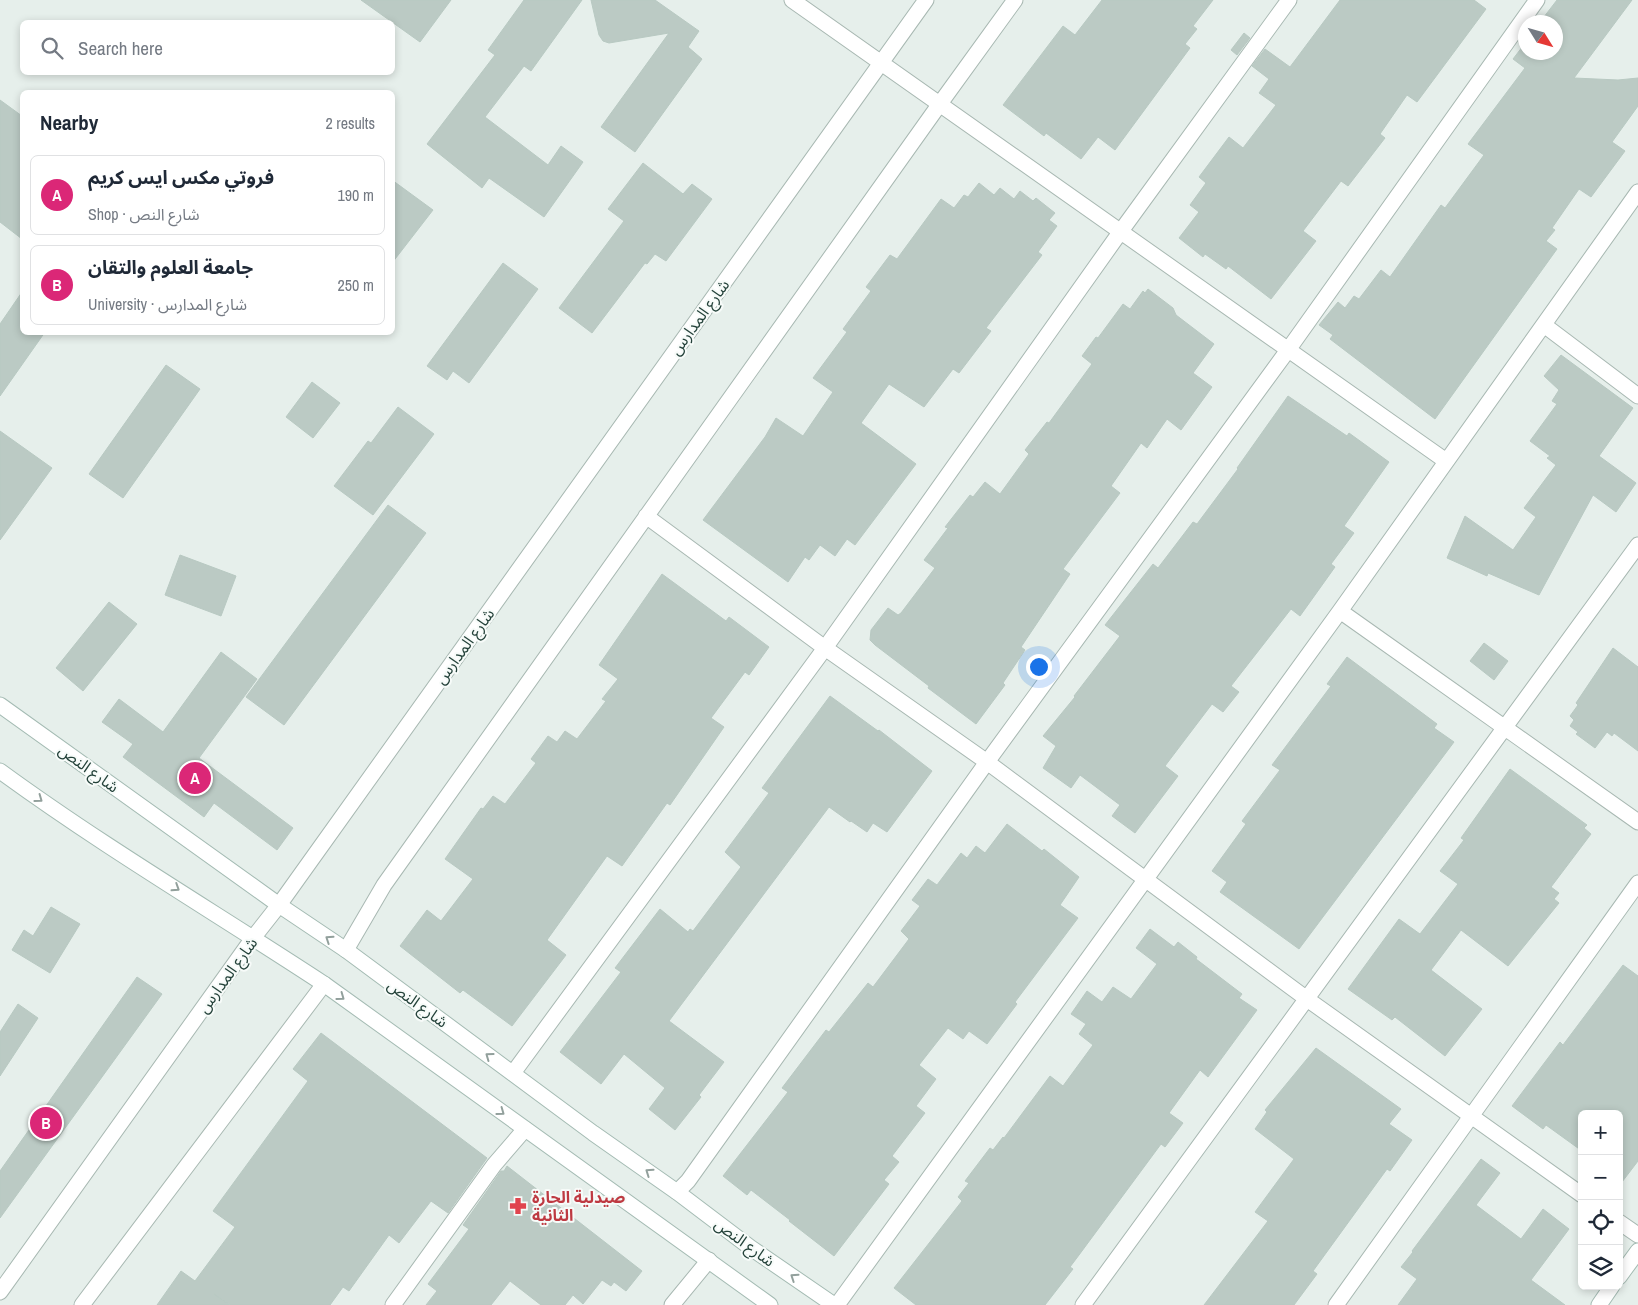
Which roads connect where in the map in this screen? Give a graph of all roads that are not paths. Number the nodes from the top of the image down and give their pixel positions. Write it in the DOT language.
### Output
graph roads {
  1 [pos="792,0"];
  2 [pos="926,0"];
  3 [pos="1015,0"];
  4 [pos="1288,0"];
  5 [pos="1537,0"];
  6 [pos="881,63"];
  7 [pos="938,104"];
  8 [pos="1638,192"];
  9 [pos="1121,231"];
  10 [pos="1544,325"];
  11 [pos="1288,350"];
  12 [pos="1638,396"];
  13 [pos="1446,461"];
  14 [pos="646,516"];
  15 [pos="1638,545"];
  16 [pos="1340,612"];
  17 [pos="825,648"];
  18 [pos="0,705"];
  19 [pos="1505,727"];
  20 [pos="987,762"];
  21 [pos="0,771"];
  22 [pos="1638,822"];
  23 [pos="1145,880"];
  24 [pos="1638,883"];
  25 [pos="279,905"];
  26 [pos="253,938"];
  27 [pos="346,950"];
  28 [pos="324,984"];
  29 [pos="1306,999"];
  30 [pos="513,1073"];
  31 [pos="1471,1116"];
  32 [pos="526,1129"];
  33 [pos="677,1192"];
  34 [pos="1578,1192"];
  35 [pos="1623,1225"];
  36 [pos="1638,1235"];
  37 [pos="1638,1251"];
  38 [pos="709,1260"];
  39 [pos="1623,1272"];
  40 [pos="1609,1290"];
  41 [pos="0,1292"];
  42 [pos="82,1305"];
  43 [pos="393,1305"];
  44 [pos="672,1305"];
  45 [pos="770,1305"];
  46 [pos="836,1305"];
  47 [pos="1083,1305"];
  48 [pos="1336,1305"];
  49 [pos="1599,1305"];
  1 -- 6 [label="street"];
  2 -- 6 [label="street, شارع المدارس"];
  3 -- 7 [label="street"];
  4 -- 9 [label="street"];
  5 -- 11 [label="street"];
  6 -- 7 [label="street"];
  6 -- 25 [label="street, شارع المدارس"];
  7 -- 9 [label="street"];
  7 -- 14 [label="street"];
  8 -- 10 [label="street"];
  9 -- 11 [label="street"];
  9 -- 17 [label="street"];
  10 -- 12 [label="street"];
  10 -- 13 [label="street"];
  11 -- 13 [label="street"];
  11 -- 20 [label="street"];
  13 -- 16 [label="street"];
  14 -- 17 [label="street"];
  14 -- 27 [label="street"];
  15 -- 19 [label="street"];
  16 -- 19 [label="street"];
  16 -- 23 [label="street"];
  17 -- 20 [label="street"];
  17 -- 30 [label="street"];
  18 -- 25 [label="street, شارع النص"];
  19 -- 22 [label="street"];
  19 -- 29 [label="street"];
  20 -- 23 [label="street"];
  20 -- 33 [label="street"];
  21 -- 26 [label="street, one-way"];
  23 -- 29 [label="street"];
  23 -- 46 [label="street"];
  24 -- 31 [label="street"];
  25 -- 26 [label="street, شارع المدارس"];
  27 -- 25 [label="street, شارع النص, one-way"];
  26 -- 28 [label="street"];
  26 -- 41 [label="street, شارع المدارس"];
  30 -- 27 [label="street, شارع النص, one-way"];
  28 -- 32 [label="street, one-way"];
  28 -- 42 [label="street"];
  29 -- 31 [label="street"];
  29 -- 47 [label="street"];
  33 -- 30 [label="street, شارع النص, one-way"];
  31 -- 34 [label="street"];
  31 -- 48 [label="street"];
  32 -- 38 [label="street"];
  32 -- 43 [label="street"];
  46 -- 33 [label="street, شارع النص, one-way"];
  35 -- 36 [label="street"];
  37 -- 39 [label="street"];
  38 -- 44 [label="street"];
  38 -- 45 [label="street"];
  40 -- 49 [label="street"];
}
